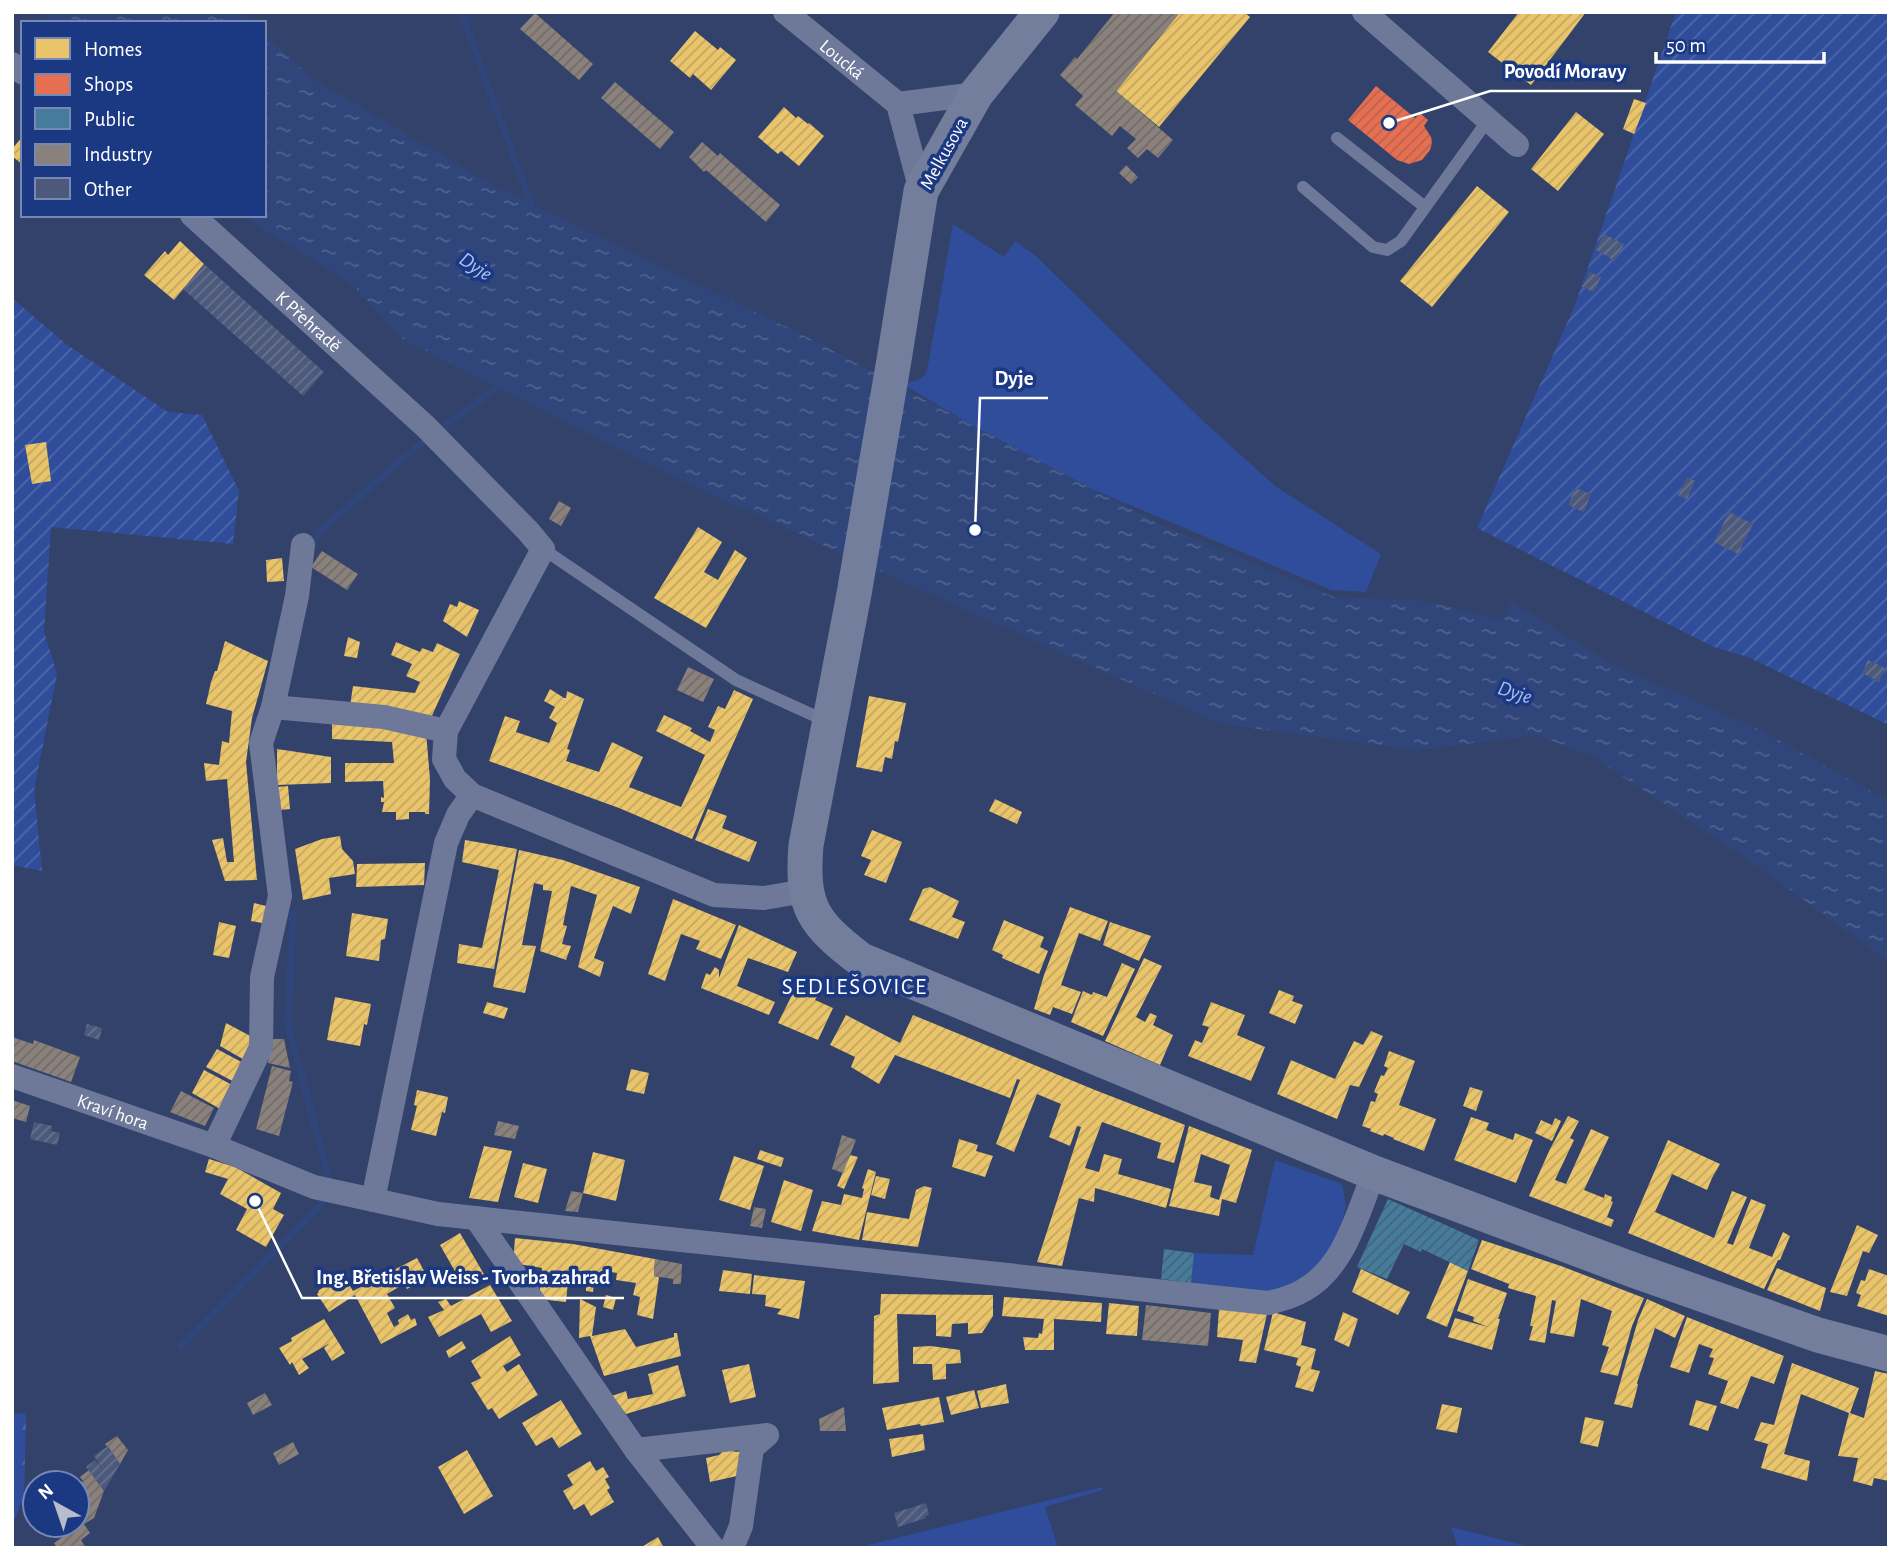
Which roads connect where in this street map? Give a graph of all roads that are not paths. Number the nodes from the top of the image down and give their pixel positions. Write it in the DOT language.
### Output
graph roads {
  1 [pos="785,12"];
  2 [pos="1042,12"];
  3 [pos="1364,12"];
  4 [pos="976,94"];
  5 [pos="898,104"];
  6 [pos="1488,120"];
  7 [pos="1337,138"];
  8 [pos="1517,145"];
  9 [pos="1303,187"];
  10 [pos="920,191"];
  11 [pos="1425,207"];
  12 [pos="194,217"];
  13 [pos="303,545"];
  14 [pos="543,549"];
  15 [pos="272,707"];
  16 [pos="830,722"];
  17 [pos="446,731"];
  18 [pos="472,795"];
  19 [pos="805,891"];
  20 [pos="12,1076"];
  21 [pos="214,1146"];
  22 [pos="1374,1173"];
  23 [pos="373,1200"];
  24 [pos="476,1218"];
  25 [pos="1889,1354"];
  26 [pos="636,1450"];
  27 [pos="713,1548"];
  28 [pos="732,1548"];
  1 -- 5 [label="street, Loucká"];
  2 -- 4 [label="street, Melkusova"];
  3 -- 6 [label="street"];
  4 -- 5 [label="street"];
  4 -- 10 [label="street, Melkusova"];
  5 -- 10 [label="street"];
  6 -- 8 [label="street"];
  6 -- 11 [label="lane"];
  7 -- 11 [label="lane"];
  9 -- 11 [label="lane"];
  10 -- 16 [label="street, Melkusova"];
  12 -- 14 [label="street, K Přehradě"];
  13 -- 15 [label="street"];
  14 -- 16 [label="lane"];
  14 -- 17 [label="street"];
  15 -- 17 [label="street"];
  15 -- 21 [label="street"];
  16 -- 19 [label="street, Melkusova"];
  17 -- 18 [label="street"];
  18 -- 19 [label="street"];
  18 -- 23 [label="street"];
  19 -- 22 [label="street"];
  20 -- 21 [label="street, Kraví hora"];
  21 -- 23 [label="street, Kraví hora"];
  22 -- 24 [label="street, Kraví hora"];
  22 -- 25 [label="street"];
  23 -- 24 [label="street, Kraví hora"];
  24 -- 26 [label="street"];
  26 -- 27 [label="street"];
  26 -- 28 [label="street"];
}
